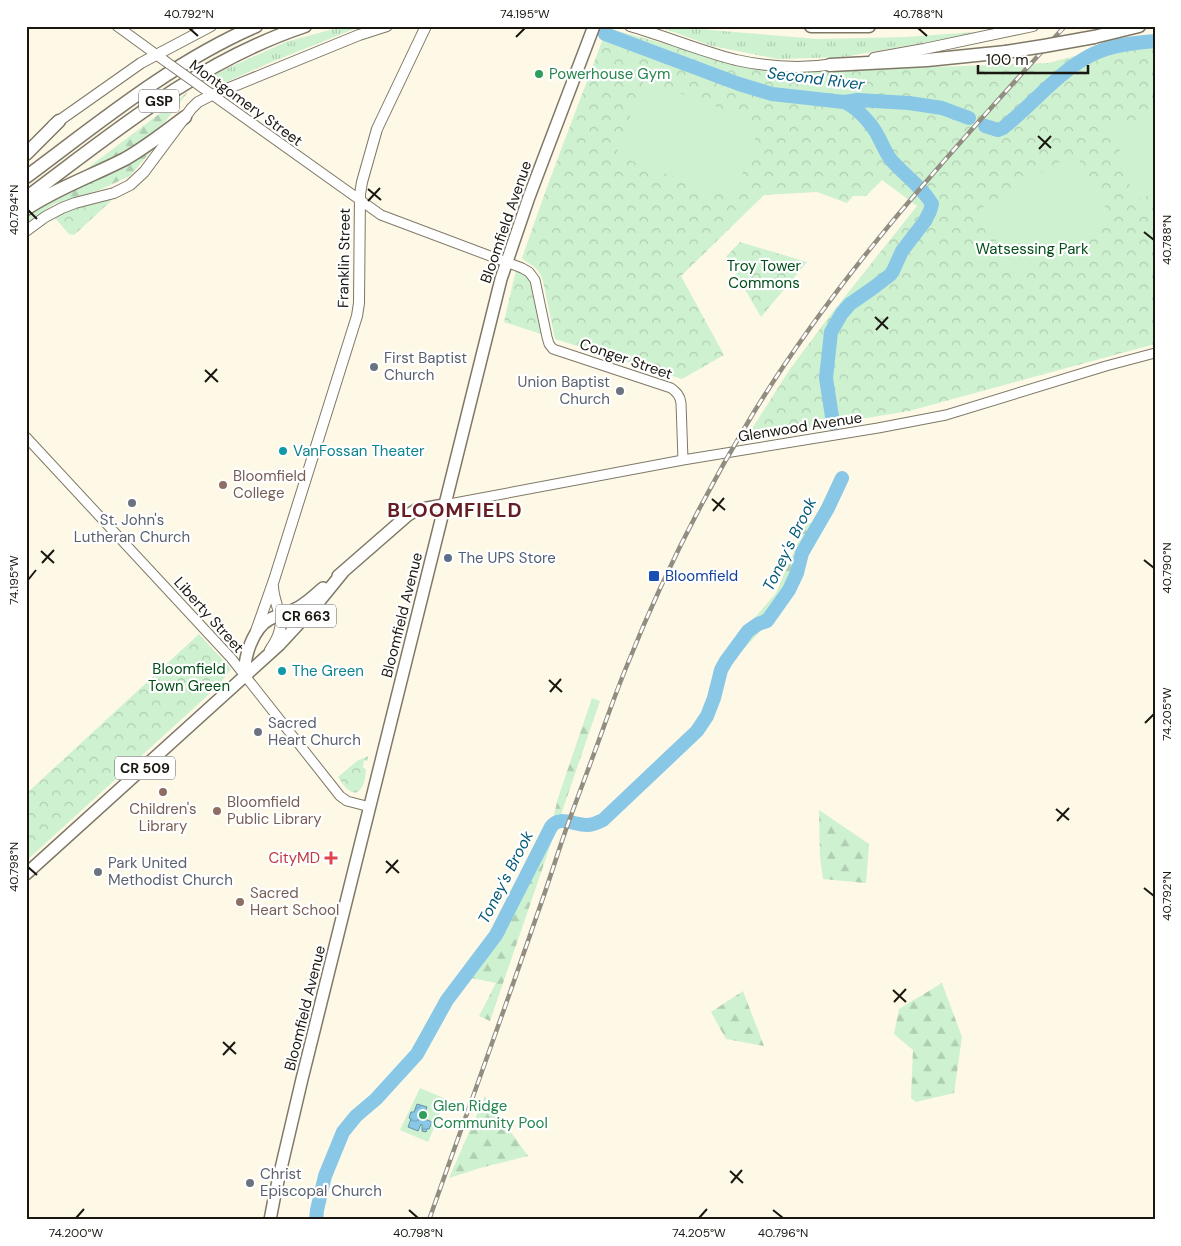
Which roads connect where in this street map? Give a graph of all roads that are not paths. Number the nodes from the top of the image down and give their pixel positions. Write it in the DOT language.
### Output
graph roads {
  1 [pos="117,26"];
  2 [pos="211,26"];
  3 [pos="256,26"];
  4 [pos="304,26"];
  5 [pos="387,26"];
  6 [pos="426,26"];
  7 [pos="594,26"];
  8 [pos="630,26"];
  9 [pos="811,26"];
  10 [pos="869,26"];
  11 [pos="1033,26"];
  12 [pos="1139,26"];
  13 [pos="156,54"];
  14 [pos="830,65"];
  15 [pos="212,95"];
  16 [pos="185,117"];
  17 [pos="60,121"];
  18 [pos="26,145"];
  19 [pos="26,154"];
  20 [pos="26,177"];
  21 [pos="26,198"];
  22 [pos="360,202"];
  23 [pos="26,209"];
  24 [pos="26,231"];
  25 [pos="506,262"];
  26 [pos="557,351"];
  27 [pos="1155,354"];
  28 [pos="26,438"];
  29 [pos="683,460"];
  30 [pos="444,504"];
  31 [pos="343,572"];
  32 [pos="274,580"];
  33 [pos="280,615"];
  34 [pos="254,637"];
  35 [pos="266,656"];
  36 [pos="245,677"];
  37 [pos="370,807"];
  38 [pos="26,874"];
  39 [pos="270,1220"];
  1 -- 13 [label="street, Montgomery Street"];
  2 -- 13 [label="main road"];
  3 -- 20 [label="highway, GSP"];
  4 -- 21 [label="highway, GSP"];
  5 -- 15 [label="main road"];
  6 -- 22 [label="main road, Franklin Street / CR 509"];
  7 -- 25 [label="main road, Bloomfield Avenue"];
  8 -- 14 [label="main road"];
  9 -- 10 [label="highway"];
  11 -- 14 [label="main road"];
  12 -- 14 [label="highway, bridge"];
  13 -- 15 [label="street, Montgomery Street, bridge"];
  13 -- 17 [label="main road"];
  15 -- 16 [label="main road"];
  15 -- 22 [label="street, Montgomery Street"];
  16 -- 23 [label="highway"];
  16 -- 24 [label="main road"];
  17 -- 18 [label="main road"];
  17 -- 19 [label="highway"];
  22 -- 25 [label="street, Montgomery Street"];
  22 -- 32 [label="main road, Franklin Street / CR 509"];
  25 -- 26 [label="street, Montgomery Street"];
  25 -- 30 [label="main road, Bloomfield Avenue"];
  26 -- 29 [label="street, Conger Street"];
  27 -- 29 [label="street, Glenwood Avenue"];
  28 -- 36 [label="street, Liberty Street"];
  29 -- 30 [label="street, Glenwood Avenue"];
  30 -- 31 [label="main road, CR 663"];
  30 -- 37 [label="main road, Bloomfield Avenue"];
  31 -- 33 [label="main road, CR 663"];
  31 -- 35 [label="main road, CR 663"];
  32 -- 33 [label="main road, Franklin Street / CR 509"];
  32 -- 34 [label="main road, Franklin Street / CR 509"];
  33 -- 34 [label="main road, CR 663"];
  33 -- 35 [label="main road, Franklin Street / CR 509"];
  34 -- 36 [label="main road, CR 509"];
  35 -- 36 [label="main road, CR 509"];
  36 -- 37 [label="street, Liberty Street"];
  36 -- 38 [label="main road, CR 509"];
  37 -- 39 [label="main road, Bloomfield Avenue"];
}
